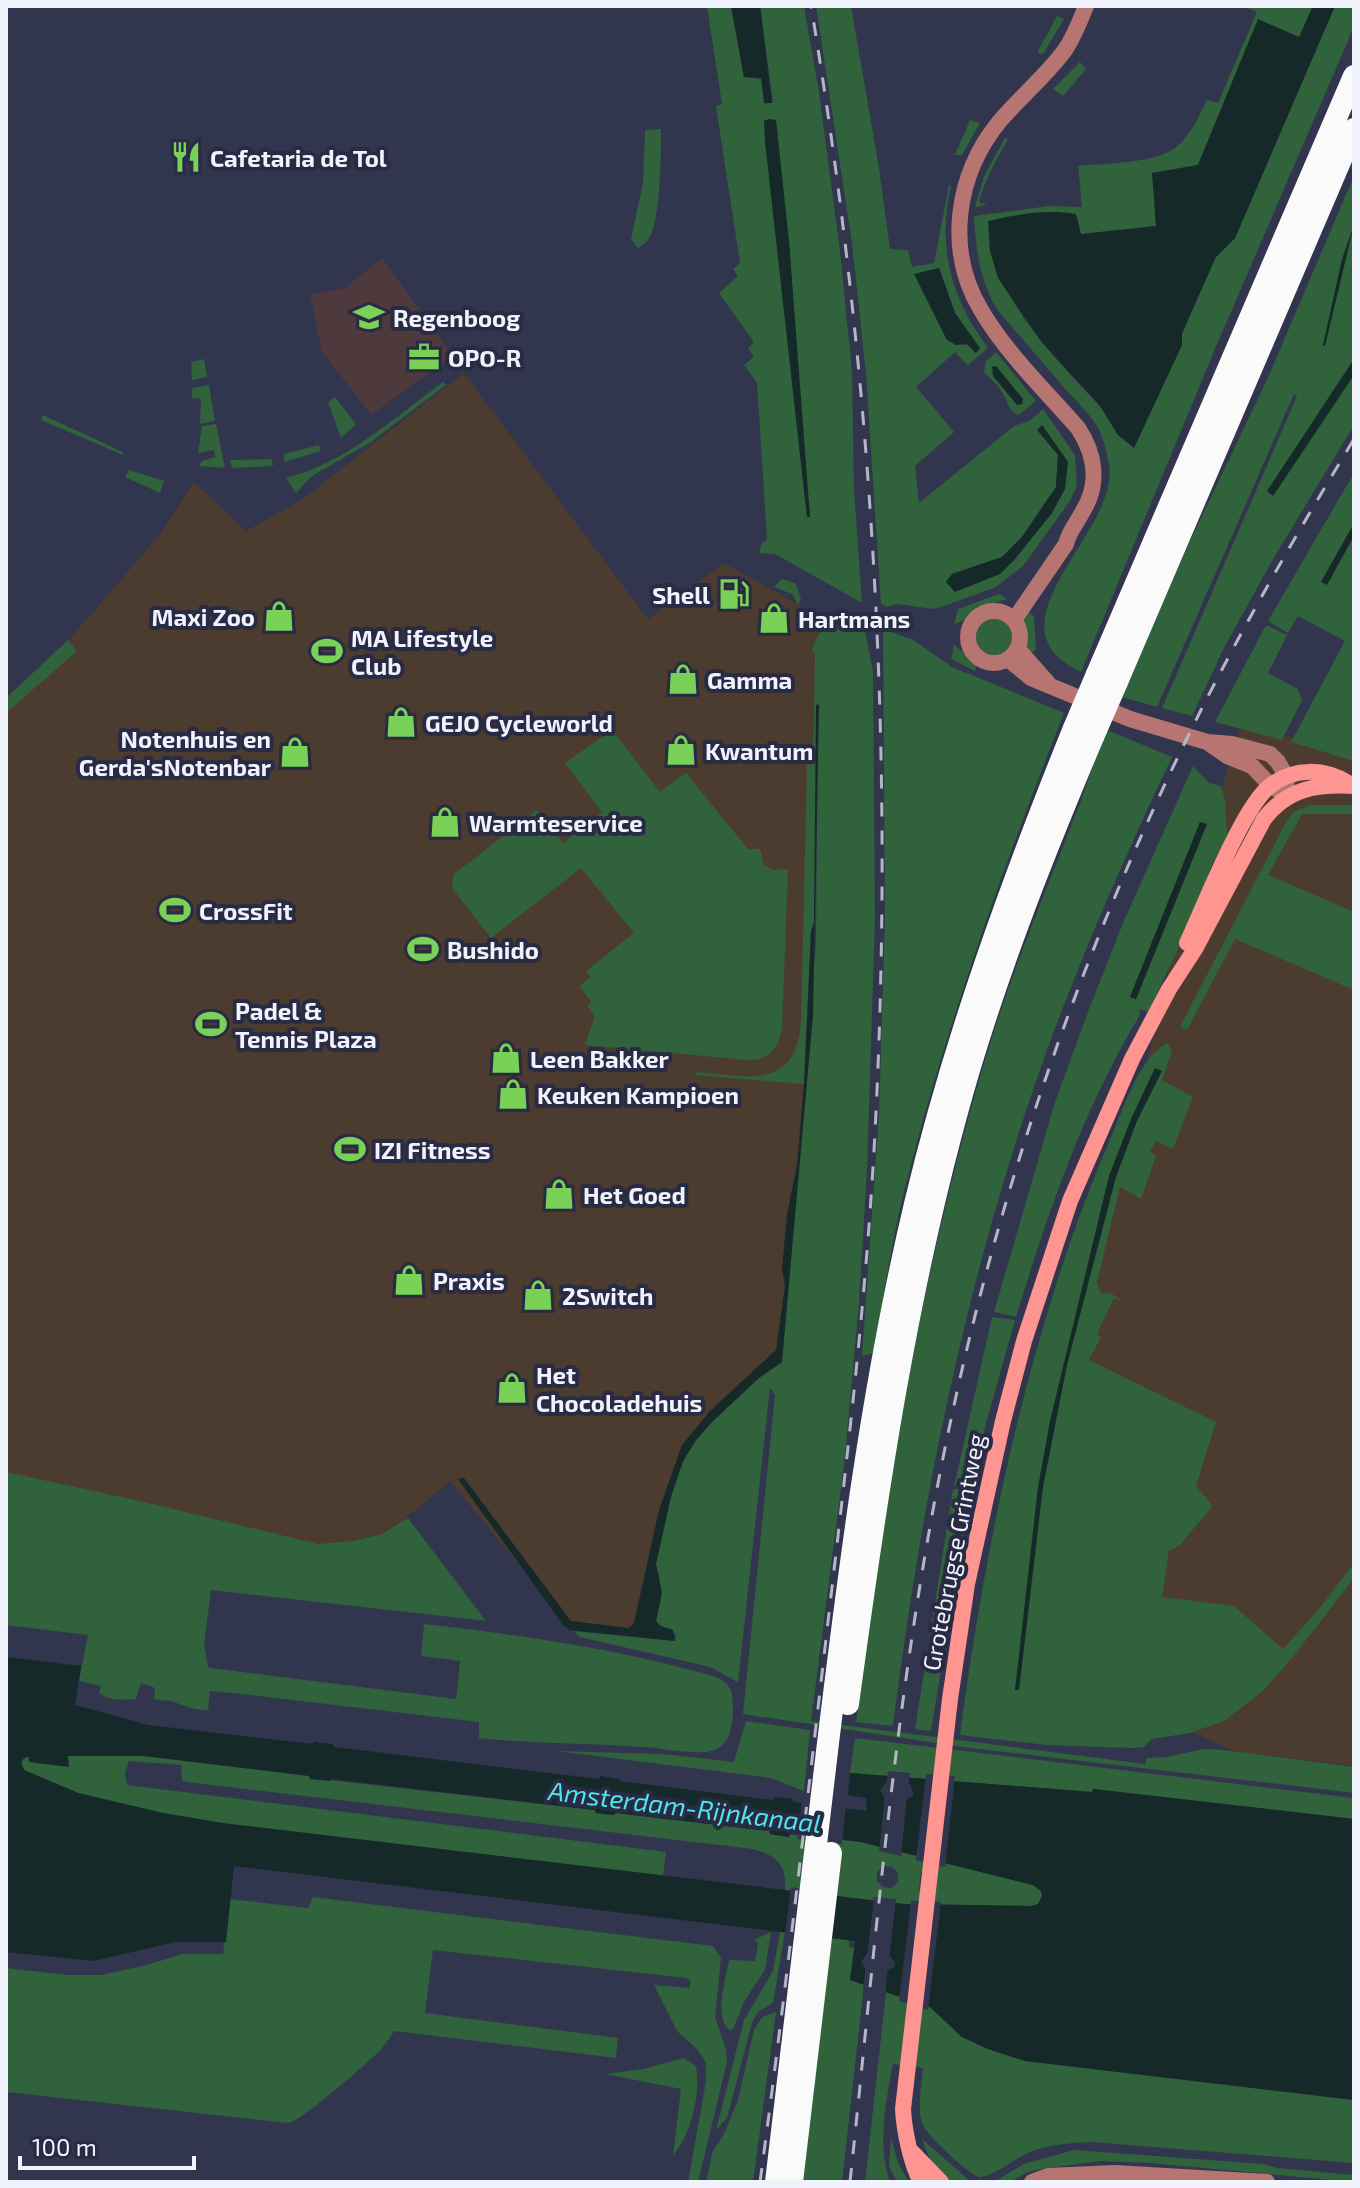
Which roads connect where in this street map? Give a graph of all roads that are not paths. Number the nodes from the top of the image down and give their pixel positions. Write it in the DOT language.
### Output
graph roads {
  1 [pos="1086,6"];
  2 [pos="1352,80"];
  3 [pos="1351,138"];
  4 [pos="1009,616"];
  5 [pos="1013,654"];
  6 [pos="1107,678"];
  7 [pos="1207,742"];
  8 [pos="1286,776"];
  9 [pos="1270,785"];
  10 [pos="1287,796"];
  11 [pos="1169,989"];
  12 [pos="802,2033"];
  13 [pos="912,2152"];
  14 [pos="1058,2180"];
  15 [pos="776,2182"];
  16 [pos="792,2182"];
  17 [pos="921,2182"];
  18 [pos="941,2182"];
  19 [pos="1032,2182"];
  20 [pos="1267,2182"];
  1 -- 4 [label="street"];
  2 -- 6 [label="highway"];
  3 -- 6 [label="highway"];
  4 -- 5 [label="street"];
  4 -- 5 [label="street"];
  5 -- 7 [label="street"];
  6 -- 12 [label="highway, bridge"];
  7 -- 8 [label="street"];
  7 -- 9 [label="street"];
  8 -- 9 [label="main road"];
  8 -- 10 [label="street"];
  8 -- 10 [label="main road"];
  9 -- 10 [label="street"];
  9 -- 11 [label="main road, Grotebrugse Grintweg"];
  10 -- 11 [label="main road, Grotebrugse Grintweg"];
  11 -- 13 [label="main road, Grotebrugse Grintweg"];
  12 -- 15 [label="highway"];
  12 -- 16 [label="highway"];
  13 -- 17 [label="main road, Grotebrugse Grintweg"];
  13 -- 18 [label="main road"];
  14 -- 19 [label="street"];
  14 -- 20 [label="street"];
}
